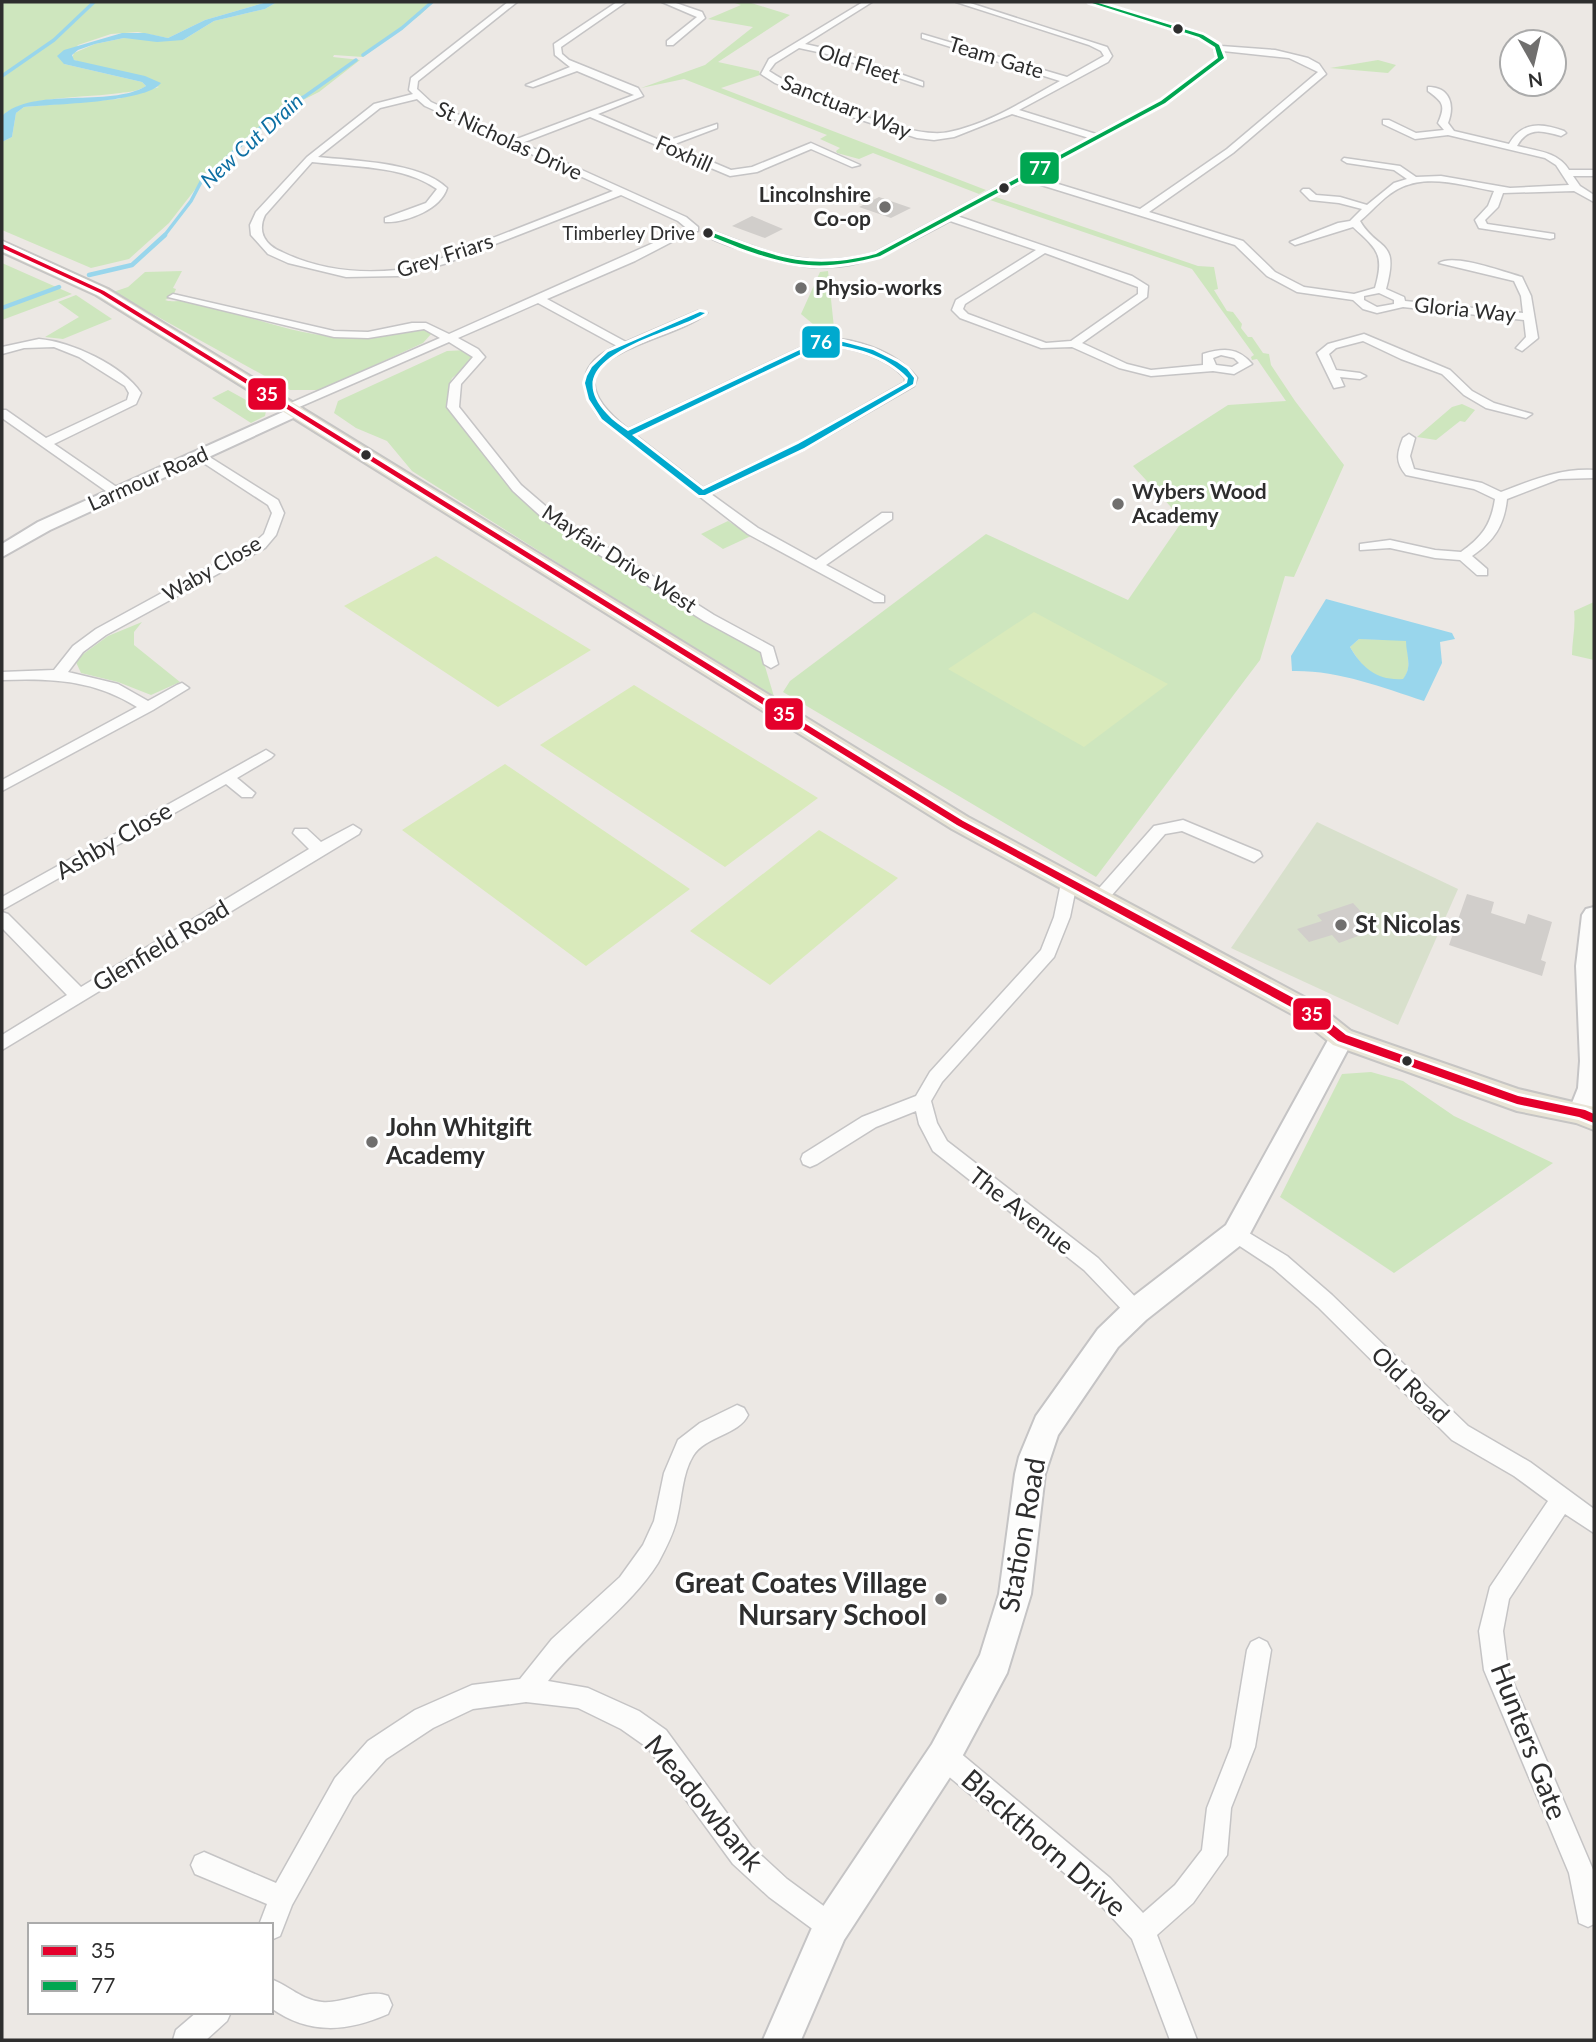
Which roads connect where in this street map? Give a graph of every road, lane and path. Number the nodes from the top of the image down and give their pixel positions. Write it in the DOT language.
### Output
graph roads {
  1 [pos="513,2"];
  2 [pos="622,2"];
  3 [pos="666,2"];
  4 [pos="868,2"];
  5 [pos="960,2"];
  6 [pos="1091,2"];
  7 [pos="923,35"];
  8 [pos="1208,39"];
  9 [pos="670,43"];
  10 [pos="798,45"];
  11 [pos="1246,48"];
  12 [pos="1219,49"];
  13 [pos="579,67"];
  14 [pos="1066,80"];
  15 [pos="931,83"];
  16 [pos="404,86"];
  17 [pos="527,86"];
  18 [pos="1432,89"];
  19 [pos="417,96"];
  20 [pos="387,102"];
  21 [pos="1009,110"];
  22 [pos="592,115"];
  23 [pos="1386,122"];
  24 [pos="726,127"];
  25 [pos="1449,132"];
  26 [pos="1561,133"];
  27 [pos="1096,137"];
  28 [pos="514,144"];
  29 [pos="665,145"];
  30 [pos="1512,147"];
  31 [pos="310,159"];
  32 [pos="1347,160"];
  33 [pos="1566,173"];
  34 [pos="1594,173"];
  35 [pos="839,174"];
  36 [pos="1025,177"];
  37 [pos="1414,180"];
  38 [pos="1576,188"];
  39 [pos="1499,190"];
  40 [pos="1306,191"];
  41 [pos="620,192"];
  42 [pos="1594,199"];
  43 [pos="1368,208"];
  44 [pos="1140,214"];
  45 [pos="949,217"];
  46 [pos="388,221"];
  47 [pos="1355,224"];
  48 [pos="691,236"];
  49 [pos="1550,236"];
  50 [pos="1295,242"];
  51 [pos="736,243"];
  52 [pos="2,246"];
  53 [pos="1043,250"];
  54 [pos="1444,263"];
  55 [pos="1530,273"];
  56 [pos="1516,277"];
  57 [pos="1380,290"];
  58 [pos="173,297"];
  59 [pos="1357,298"];
  60 [pos="542,301"];
  61 [pos="1401,304"];
  62 [pos="1375,309"];
  63 [pos="702,313"];
  64 [pos="1528,317"];
  65 [pos="1370,330"];
  66 [pos="453,339"];
  67 [pos="1074,344"];
  68 [pos="624,345"];
  69 [pos="1522,348"];
  70 [pos="2,351"];
  71 [pos="1213,368"];
  72 [pos="1331,373"];
  73 [pos="1360,376"];
  74 [pos="1338,386"];
  75 [pos="296,410"];
  76 [pos="2,413"];
  77 [pos="1526,414"];
  78 [pos="628,433"];
  79 [pos="1409,438"];
  80 [pos="46,443"];
  81 [pos="200,455"];
  82 [pos="1594,474"];
  83 [pos="117,493"];
  84 [pos="702,493"];
  85 [pos="1501,497"];
  86 [pos="887,516"];
  87 [pos="1365,547"];
  88 [pos="2,552"];
  89 [pos="1464,556"];
  90 [pos="818,564"];
  91 [pos="1482,572"];
  92 [pos="879,599"];
  93 [pos="771,664"];
  94 [pos="58,675"];
  95 [pos="2,676"];
  96 [pos="182,688"];
  97 [pos="148,707"];
  98 [pos="265,755"];
  99 [pos="226,777"];
  100 [pos="2,786"];
  101 [pos="247,793"];
  102 [pos="353,830"];
  103 [pos="301,834"];
  104 [pos="320,850"];
  105 [pos="1254,856"];
  106 [pos="1069,883"];
  107 [pos="1099,899"];
  108 [pos="2,904"];
  109 [pos="1594,915"];
  110 [pos="2,918"];
  111 [pos="79,996"];
  112 [pos="1342,1038"];
  113 [pos="2,1043"];
  114 [pos="922,1101"];
  115 [pos="1588,1116"];
  116 [pos="810,1158"];
  117 [pos="1236,1233"];
  118 [pos="1136,1311"];
  119 [pos="737,1415"];
  120 [pos="1561,1500"];
  121 [pos="1594,1522"];
  122 [pos="1259,1650"];
  123 [pos="526,1690"];
  124 [pos="944,1756"];
  125 [pos="204,1865"];
  126 [pos="282,1898"];
  127 [pos="1588,1914"];
  128 [pos="273,1923"];
  129 [pos="831,1927"];
  130 [pos="1142,1931"];
  131 [pos="273,1993"];
  132 [pos="379,2005"];
  133 [pos="216,2014"];
  134 [pos="186,2040"];
  135 [pos="782,2040"];
  136 [pos="1183,2040"];
  1 -- 16 [label="street, St Nicholas Drive"];
  2 -- 13 [label="street"];
  3 -- 9 [label="street"];
  4 -- 10 [label="street, Sanctuary Way"];
  5 -- 14 [label="street, Sanctuary Way"];
  6 -- 8 [label="street"];
  7 -- 14 [label="street, Team Gate"];
  8 -- 11 [label="street"];
  8 -- 12 [label="street"];
  10 -- 15 [label="street, Old Fleet"];
  10 -- 21 [label="street, Sanctuary Way"];
  11 -- 12 [label="street"];
  11 -- 44 [label="street"];
  12 -- 27 [label="street, St Nicholas Drive"];
  13 -- 17 [label="street"];
  13 -- 22 [label="street"];
  14 -- 21 [label="street, Sanctuary Way"];
  16 -- 19 [label="street, St Nicholas Drive"];
  16 -- 20 [label="street, Grey Friars"];
  18 -- 25 [label="street"];
  19 -- 20 [label="street, Grey Friars"];
  19 -- 28 [label="street, St Nicholas Drive"];
  20 -- 31 [label="street, Grey Friars"];
  21 -- 27 [label="street"];
  22 -- 28 [label="street"];
  22 -- 29 [label="street, Foxhill"];
  23 -- 25 [label="street"];
  24 -- 29 [label="street"];
  25 -- 30 [label="street"];
  26 -- 30 [label="street"];
  27 -- 36 [label="street, St Nicholas Drive"];
  28 -- 41 [label="street, St Nicholas Drive"];
  29 -- 35 [label="street, Foxhill"];
  30 -- 33 [label="street"];
  31 -- 41 [label="street, Grey Friars"];
  31 -- 46 [label="street"];
  32 -- 37 [label="street"];
  33 -- 34 [label="street"];
  33 -- 38 [label="street"];
  36 -- 44 [label="street"];
  36 -- 45 [label="street, St Nicholas Drive"];
  37 -- 39 [label="street"];
  37 -- 43 [label="street"];
  38 -- 39 [label="street"];
  38 -- 42 [label="street"];
  39 -- 49 [label="street"];
  40 -- 43 [label="street"];
  41 -- 48 [label="street, St Nicholas Drive"];
  43 -- 47 [label="street"];
  44 -- 59 [label="street"];
  45 -- 51 [label="street, St Nicholas Drive"];
  45 -- 53 [label="street"];
  47 -- 50 [label="street"];
  47 -- 57 [label="street"];
  48 -- 51 [label="street, St Nicholas Drive"];
  48 -- 51 [label="street, St Nicholas Drive"];
  48 -- 60 [label="street"];
  52 -- 75 [label="main road"];
  53 -- 67 [label="street"];
  53 -- 67 [label="street"];
  54 -- 56 [label="street, Gloria Way"];
  55 -- 56 [label="street, Gloria Way"];
  56 -- 64 [label="street, Gloria Way"];
  57 -- 59 [label="street"];
  57 -- 61 [label="street"];
  58 -- 66 [label="street"];
  59 -- 62 [label="street"];
  60 -- 66 [label="street"];
  60 -- 68 [label="street"];
  61 -- 62 [label="street"];
  61 -- 64 [label="street, Gloria Way"];
  62 -- 65 [label="street"];
  63 -- 68 [label="street"];
  64 -- 69 [label="street, Gloria Way"];
  65 -- 72 [label="street"];
  65 -- 77 [label="street"];
  66 -- 75 [label="street"];
  66 -- 93 [label="street, Mayfair Drive West"];
  67 -- 71 [label="street"];
  68 -- 78 [label="street"];
  70 -- 80 [label="street"];
  72 -- 73 [label="street"];
  72 -- 74 [label="street"];
  75 -- 81 [label="street, Larmour Road"];
  75 -- 106 [label="main road"];
  76 -- 80 [label="street"];
  78 -- 84 [label="street"];
  78 -- 84 [label="street"];
  79 -- 85 [label="street"];
  80 -- 83 [label="street"];
  81 -- 83 [label="street, Larmour Road"];
  81 -- 94 [label="street, Waby Close"];
  82 -- 85 [label="street"];
  83 -- 88 [label="street, Larmour Road"];
  84 -- 90 [label="street"];
  85 -- 89 [label="street"];
  86 -- 90 [label="street"];
  87 -- 89 [label="street"];
  89 -- 91 [label="street"];
  90 -- 92 [label="street"];
  94 -- 95 [label="street"];
  94 -- 97 [label="street"];
  96 -- 97 [label="street"];
  97 -- 100 [label="street"];
  98 -- 99 [label="street, Ashby Close"];
  99 -- 101 [label="street"];
  99 -- 108 [label="street, Ashby Close"];
  102 -- 104 [label="street, Glenfield Road"];
  103 -- 104 [label="street"];
  104 -- 111 [label="street, Glenfield Road"];
  105 -- 107 [label="street"];
  106 -- 107 [label="main road"];
  106 -- 114 [label="street"];
  107 -- 112 [label="main road"];
  109 -- 115 [label="street"];
  110 -- 111 [label="street"];
  111 -- 113 [label="street, Glenfield Road"];
  112 -- 115 [label="main road"];
  112 -- 117 [label="street, Station Road"];
  114 -- 116 [label="street"];
  114 -- 118 [label="street, The Avenue"];
  117 -- 118 [label="street, Station Road"];
  117 -- 120 [label="street, Old Road"];
  118 -- 124 [label="street, Station Road"];
  119 -- 123 [label="street"];
  120 -- 121 [label="street, Old Road"];
  120 -- 127 [label="street, Hunters Gate"];
  122 -- 130 [label="street, Blackthorn Drive"];
  123 -- 126 [label="street, Meadowbank"];
  123 -- 129 [label="street, Meadowbank"];
  124 -- 129 [label="street, Station Road"];
  124 -- 130 [label="street, Blackthorn Drive"];
  125 -- 126 [label="street"];
  126 -- 128 [label="street, Meadowbank"];
  129 -- 135 [label="street, Station Road"];
  130 -- 136 [label="street, Blackthorn Drive"];
  131 -- 132 [label="street"];
  133 -- 134 [label="street"];
}
